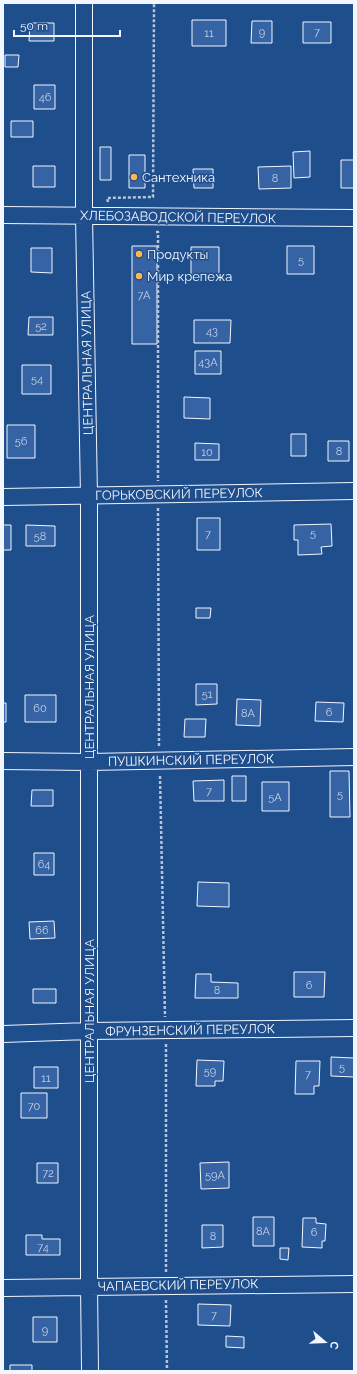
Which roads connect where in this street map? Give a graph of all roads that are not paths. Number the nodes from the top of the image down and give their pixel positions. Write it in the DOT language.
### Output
graph roads {
  1 [pos="84,3"];
  2 [pos="3,215"];
  3 [pos="84,216"];
  4 [pos="354,218"];
  5 [pos="354,491"];
  6 [pos="89,496"];
  7 [pos="3,497"];
  8 [pos="354,757"];
  9 [pos="3,761"];
  10 [pos="89,762"];
  11 [pos="354,1028"];
  12 [pos="89,1031"];
  13 [pos="3,1034"];
  14 [pos="354,1284"];
  15 [pos="89,1286"];
  16 [pos="3,1288"];
  17 [pos="90,1371"];
  1 -- 3 [label="street, ЦЕНТРАЛЬНАЯ УЛИЦА"];
  2 -- 3 [label="street, ХЛЕБОЗАВОДСКОЙ ПЕРЕУЛОК"];
  3 -- 4 [label="street, ХЛЕБОЗАВОДСКОЙ ПЕРЕУЛОК"];
  3 -- 6 [label="street, ЦЕНТРАЛЬНАЯ УЛИЦА"];
  5 -- 6 [label="street, ГОРЬКОВСКИЙ ПЕРЕУЛОК"];
  6 -- 7 [label="street, ГОРЬКОВСКИЙ ПЕРЕУЛОК"];
  6 -- 10 [label="street, ЦЕНТРАЛЬНАЯ УЛИЦА"];
  8 -- 10 [label="street, ПУШКИНСКИЙ ПЕРЕУЛОК"];
  9 -- 10 [label="street, ПУШКИНСКИЙ ПЕРЕУЛОК"];
  10 -- 12 [label="street, ЦЕНТРАЛЬНАЯ УЛИЦА"];
  11 -- 12 [label="street, ФРУНЗЕНСКИЙ ПЕРЕУЛОК"];
  12 -- 13 [label="street, ФРУНЗЕНСКИЙ ПЕРЕУЛОК"];
  12 -- 15 [label="street, ЦЕНТРАЛЬНАЯ УЛИЦА"];
  14 -- 15 [label="street, ЧАПАЕВСКИЙ ПЕРЕУЛОК"];
  15 -- 16 [label="street, ЧАПАЕВСКИЙ ПЕРЕУЛОК"];
  15 -- 17 [label="street, ЦЕНТРАЛЬНАЯ УЛИЦА"];
}
